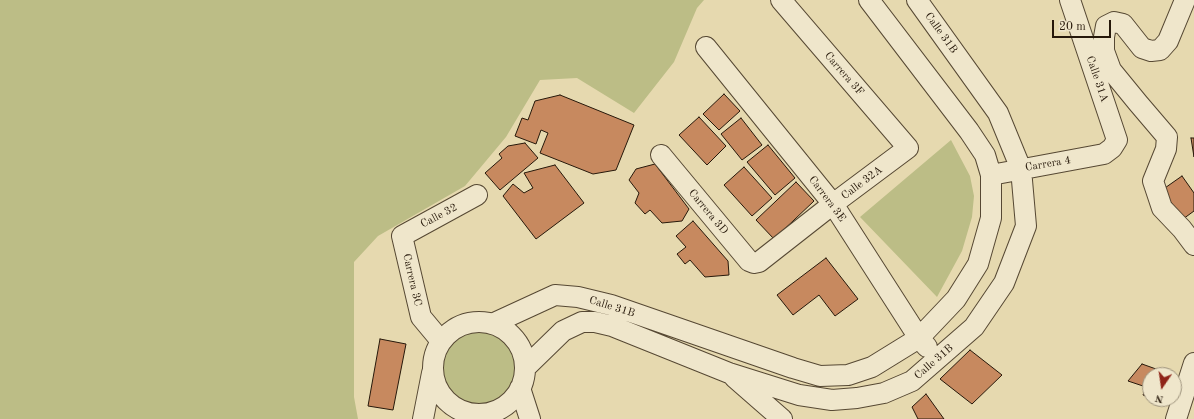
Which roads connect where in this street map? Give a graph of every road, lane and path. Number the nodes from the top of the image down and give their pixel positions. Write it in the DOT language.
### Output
graph roads {
  1 [pos="781,0"];
  2 [pos="869,0"];
  3 [pos="917,0"];
  4 [pos="1070,0"];
  5 [pos="1185,0"];
  6 [pos="706,47"];
  7 [pos="908,148"];
  8 [pos="1104,154"];
  9 [pos="661,155"];
  10 [pos="1022,169"];
  11 [pos="991,175"];
  12 [pos="477,195"];
  13 [pos="833,204"];
  14 [pos="402,236"];
  15 [pos="1194,245"];
  16 [pos="759,262"];
  17 [pos="492,324"];
  18 [pos="919,338"];
  19 [pos="441,341"];
  20 [pos="937,360"];
  21 [pos="1194,363"];
  22 [pos="525,368"];
  23 [pos="729,373"];
  24 [pos="432,374"];
  25 [pos="520,388"];
  26 [pos="799,395"];
  27 [pos="477,416"];
  28 [pos="424,419"];
  29 [pos="510,419"];
  30 [pos="530,419"];
  31 [pos="782,419"];
  32 [pos="785,419"];
  33 [pos="1176,419"];
  1 -- 7 [label="street, Carrera 3F"];
  2 -- 11 [label="street, Calle 31B"];
  3 -- 10 [label="street, Calle 31B"];
  4 -- 8 [label="street, Calle 31A"];
  5 -- 15 [label="street"];
  6 -- 13 [label="street, Carrera 3E"];
  7 -- 13 [label="street, Calle 32A"];
  8 -- 10 [label="street, Carrera 4"];
  9 -- 16 [label="street, Carrera 3D"];
  10 -- 11 [label="street, Carrera 4"];
  10 -- 20 [label="street, Calle 31B"];
  11 -- 18 [label="street, Calle 31B"];
  12 -- 14 [label="street, Calle 32"];
  13 -- 16 [label="street, Calle 32A"];
  13 -- 18 [label="street, Carrera 3E"];
  14 -- 19 [label="street, Carrera 3C"];
  17 -- 18 [label="street, Calle 31B"];
  17 -- 19 [label="street"];
  17 -- 22 [label="street"];
  18 -- 20 [label="street, Carrera 3E"];
  19 -- 24 [label="street"];
  20 -- 26 [label="street, Calle 31B"];
  21 -- 33 [label="street"];
  22 -- 23 [label="street, Calle 31B"];
  22 -- 25 [label="street"];
  23 -- 26 [label="street, Calle 31B"];
  23 -- 31 [label="street"];
  24 -- 27 [label="street"];
  24 -- 28 [label="street"];
  25 -- 27 [label="street"];
  25 -- 30 [label="street"];
  26 -- 32 [label="street"];
  27 -- 29 [label="street"];
}
